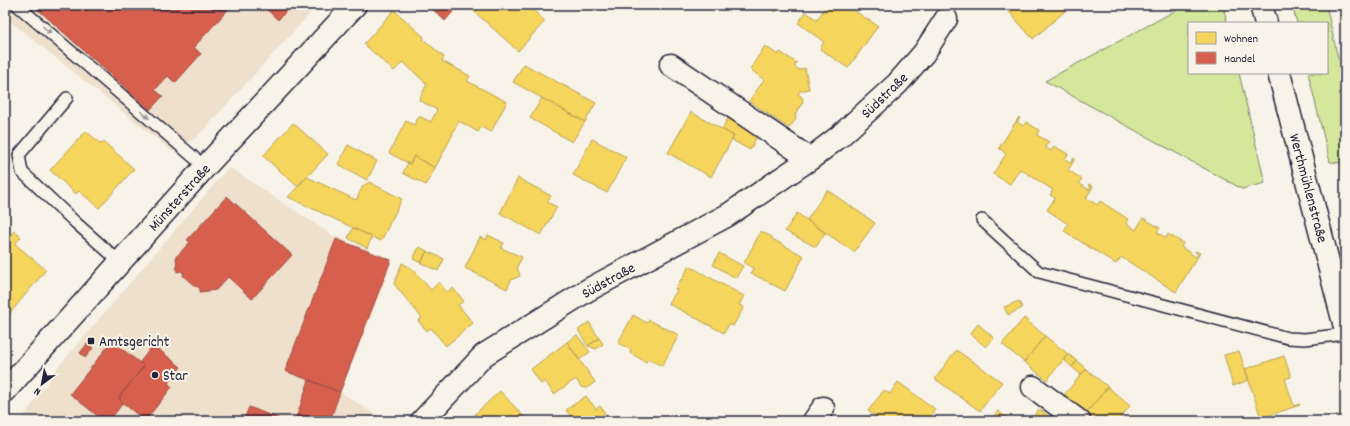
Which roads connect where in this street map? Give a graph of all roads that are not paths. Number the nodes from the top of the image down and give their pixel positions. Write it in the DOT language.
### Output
graph roads {
  1 [pos="17,5"];
  2 [pos="355,5"];
  3 [pos="1261,5"];
  4 [pos="946,20"];
  5 [pos="1266,22"];
  6 [pos="671,66"];
  7 [pos="1279,74"];
  8 [pos="67,98"];
  9 [pos="810,159"];
  10 [pos="205,167"];
  11 [pos="982,220"];
  12 [pos="120,262"];
  13 [pos="1345,327"];
  14 [pos="1345,334"];
  15 [pos="1033,387"];
  16 [pos="5,391"];
  17 [pos="422,421"];
  18 [pos="1079,421"];
  1 -- 10 [label="lane, one-way"];
  2 -- 10 [label="street, Münsterstraße"];
  3 -- 5 [label="street"];
  4 -- 9 [label="street, Südstraße"];
  6 -- 9 [label="street"];
  7 -- 13 [label="street, Werthmühlenstraße"];
  8 -- 12 [label="lane"];
  9 -- 17 [label="street, Südstraße"];
  10 -- 12 [label="street, Münsterstraße"];
  11 -- 14 [label="lane"];
  12 -- 16 [label="street, Münsterstraße"];
  15 -- 18 [label="street"];
}
